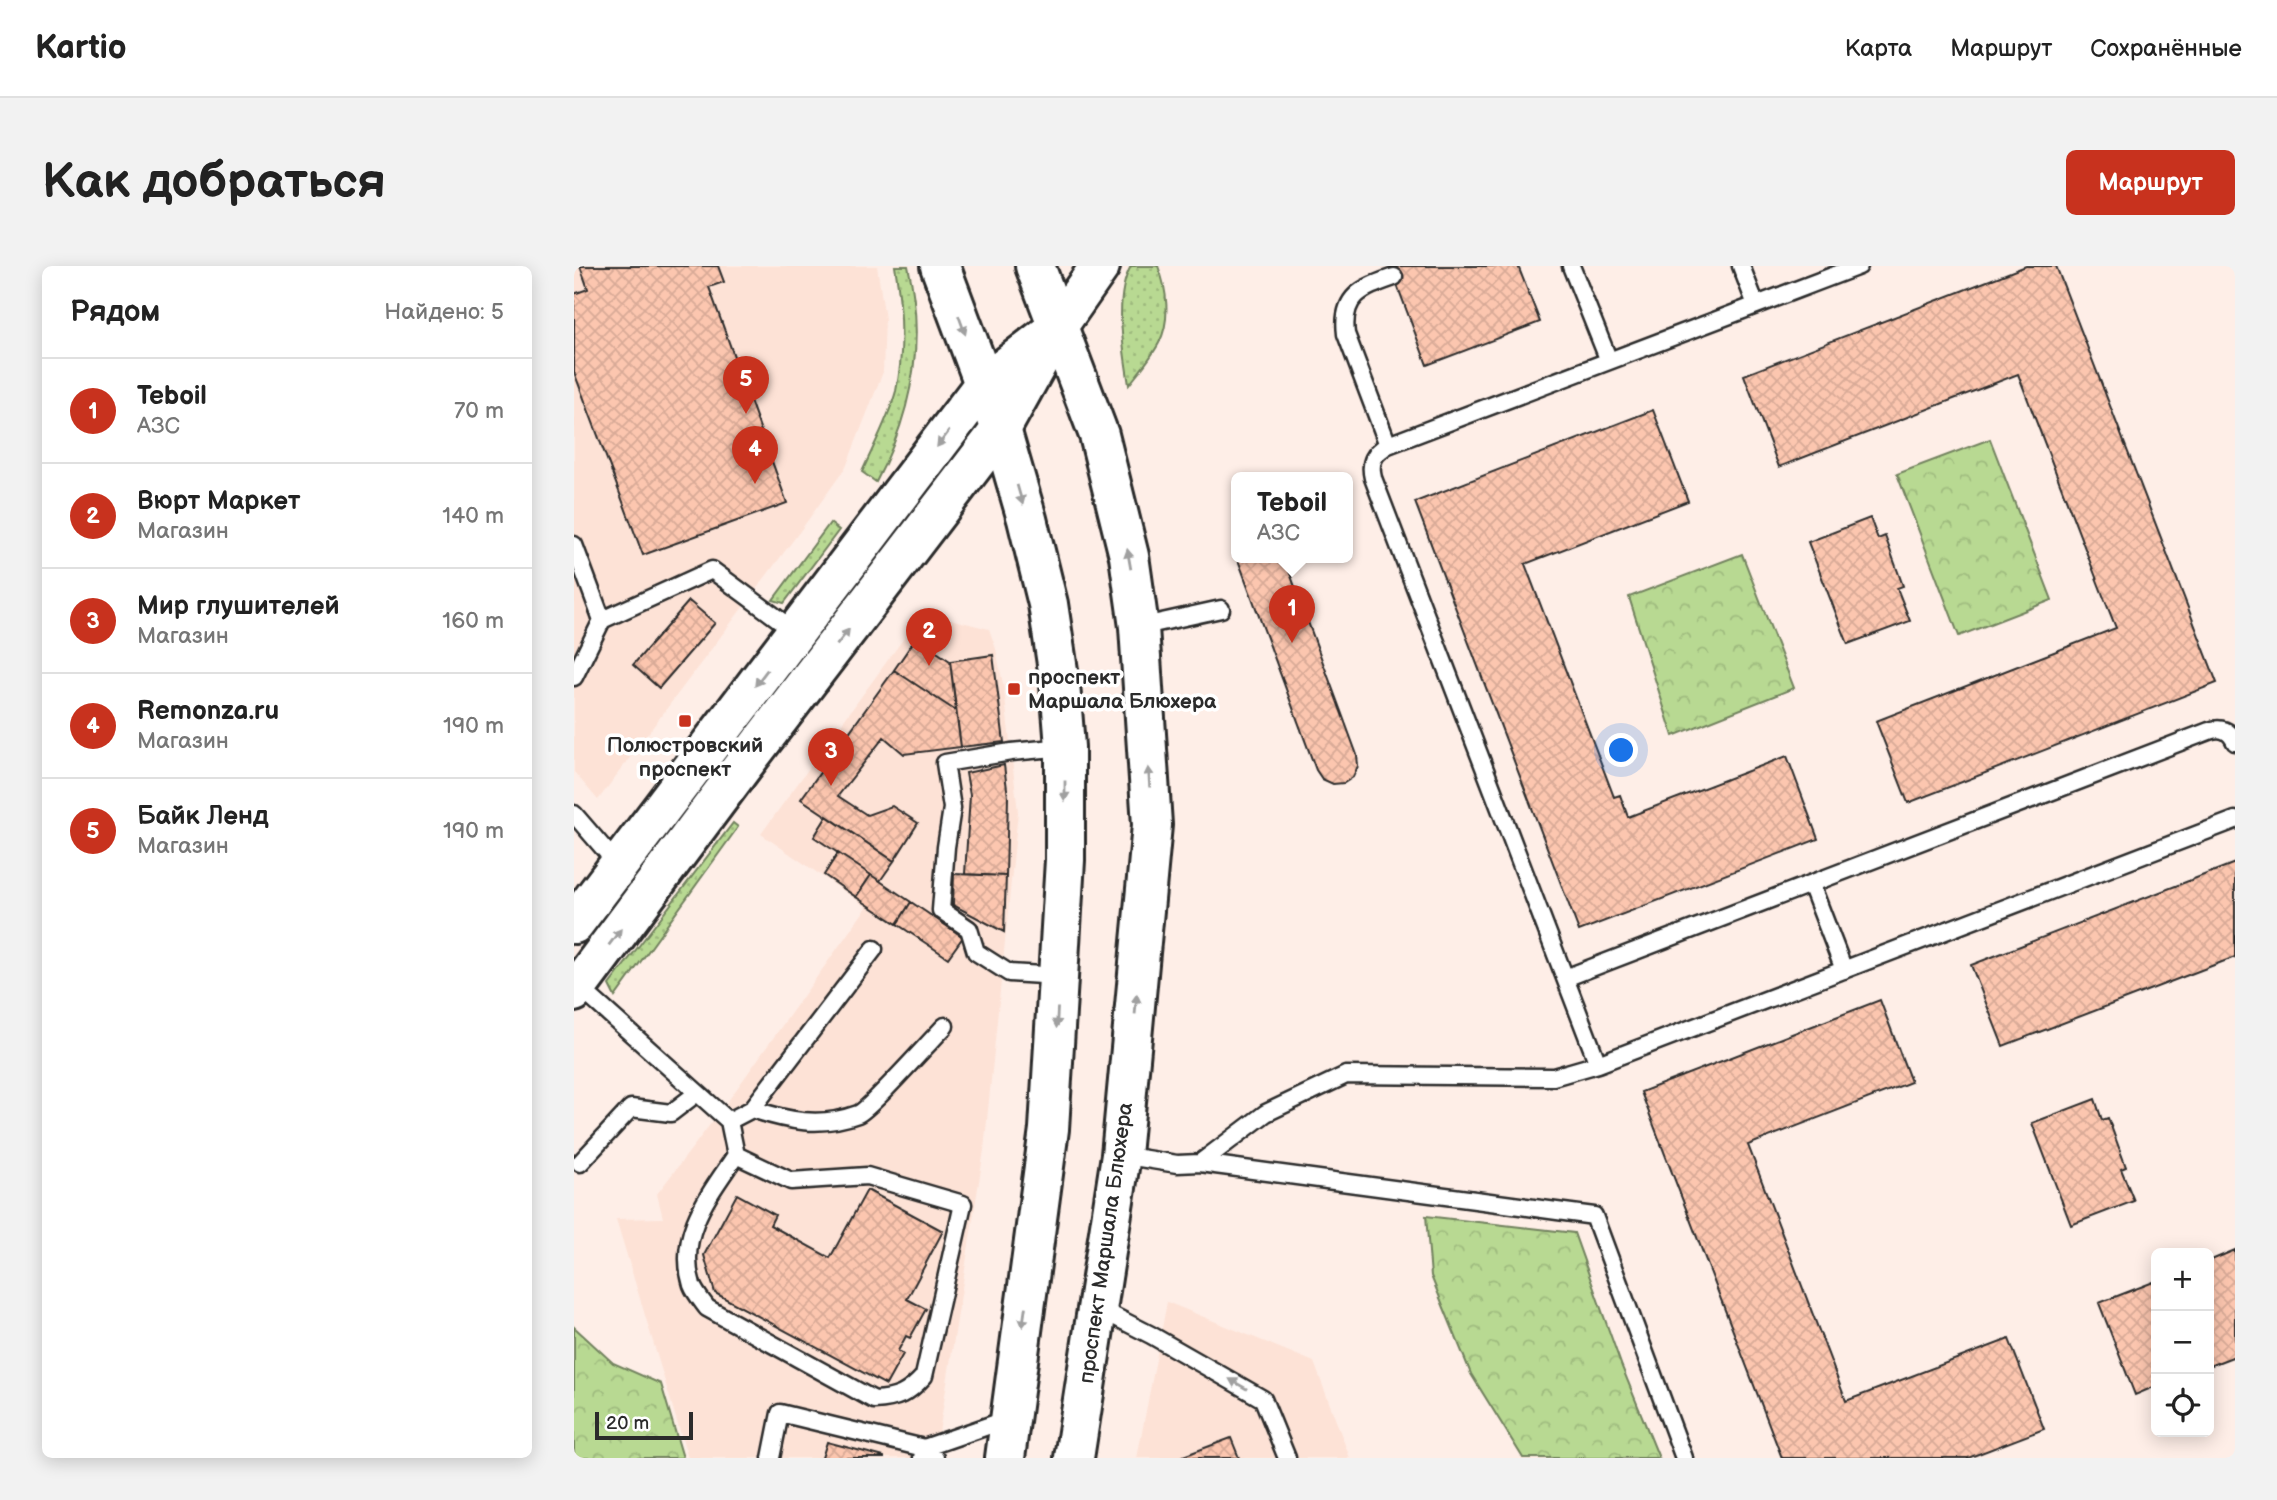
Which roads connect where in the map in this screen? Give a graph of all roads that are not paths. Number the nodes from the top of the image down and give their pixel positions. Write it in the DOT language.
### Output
graph roads {
  1 [pos="940,266"];
  2 [pos="1035,266"];
  3 [pos="1100,266"];
  4 [pos="1571,266"];
  5 [pos="1741,266"];
  6 [pos="1859,266"];
  7 [pos="1394,277"];
  8 [pos="1756,305"];
  9 [pos="1058,326"];
  10 [pos="1609,361"];
  11 [pos="984,384"];
  12 [pos="1001,429"];
  13 [pos="1388,445"];
  14 [pos="574,545"];
  15 [pos="1221,609"];
  16 [pos="602,620"];
  17 [pos="1139,627"];
  18 [pos="796,632"];
  19 [pos="574,677"];
  20 [pos="2235,743"];
  21 [pos="1065,747"];
  22 [pos="574,814"];
  23 [pos="2235,821"];
  24 [pos="634,878"];
  25 [pos="1811,884"];
  26 [pos="574,924"];
  27 [pos="874,949"];
  28 [pos="1844,970"];
  29 [pos="1059,976"];
  30 [pos="1565,978"];
  31 [pos="575,987"];
  32 [pos="945,1026"];
  33 [pos="1598,1064"];
  34 [pos="697,1093"];
  35 [pos="752,1109"];
  36 [pos="729,1121"];
  37 [pos="736,1155"];
  38 [pos="1121,1156"];
  39 [pos="580,1163"];
  40 [pos="1200,1163"];
  41 [pos="1098,1308"];
  42 [pos="1010,1419"];
  43 [pos="927,1455"];
  44 [pos="771,1458"];
  45 [pos="1004,1458"];
  46 [pos="1074,1458"];
  47 [pos="1287,1458"];
  48 [pos="1684,1458"];
  1 -- 11 [label="main road, one-way"];
  2 -- 9 [label="main road, проспект Маршала Блюхера"];
  3 -- 9 [label="main road"];
  4 -- 10 [label="lane"];
  5 -- 8 [label="lane"];
  6 -- 8 [label="lane"];
  7 -- 13 [label="lane"];
  8 -- 10 [label="lane"];
  9 -- 11 [label="main road"];
  9 -- 12 [label="main road"];
  17 -- 9 [label="main road, проспект Маршала Блюхера, one-way"];
  10 -- 13 [label="lane"];
  11 -- 12 [label="main road"];
  11 -- 18 [label="main road, one-way"];
  12 -- 21 [label="main road, one-way"];
  24 -- 12 [label="main road, one-way"];
  13 -- 30 [label="lane"];
  14 -- 16 [label="lane"];
  15 -- 17 [label="lane"];
  16 -- 18 [label="lane"];
  16 -- 19 [label="lane"];
  38 -- 17 [label="main road, проспект Маршала Блюхера, one-way"];
  18 -- 24 [label="main road, one-way"];
  20 -- 25 [label="lane"];
  21 -- 29 [label="main road, one-way"];
  21 -- 29 [label="lane"];
  22 -- 24 [label="lane"];
  23 -- 28 [label="lane"];
  24 -- 26 [label="main road"];
  31 -- 24 [label="main road, one-way"];
  25 -- 28 [label="lane"];
  25 -- 30 [label="lane"];
  27 -- 35 [label="lane"];
  28 -- 33 [label="lane"];
  29 -- 42 [label="main road, one-way"];
  30 -- 33 [label="lane"];
  31 -- 34 [label="lane"];
  32 -- 35 [label="lane"];
  33 -- 40 [label="lane"];
  34 -- 36 [label="lane"];
  34 -- 39 [label="lane"];
  35 -- 36 [label="lane"];
  36 -- 37 [label="lane"];
  37 -- 37 [label="lane"];
  38 -- 40 [label="lane"];
  38 -- 41 [label="main road, проспект Маршала Блюхера"];
  40 -- 48 [label="lane"];
  41 -- 46 [label="main road, проспект Маршала Блюхера"];
  47 -- 41 [label="lane, one-way"];
  42 -- 43 [label="lane"];
  42 -- 45 [label="main road"];
  43 -- 44 [label="lane"];
}
